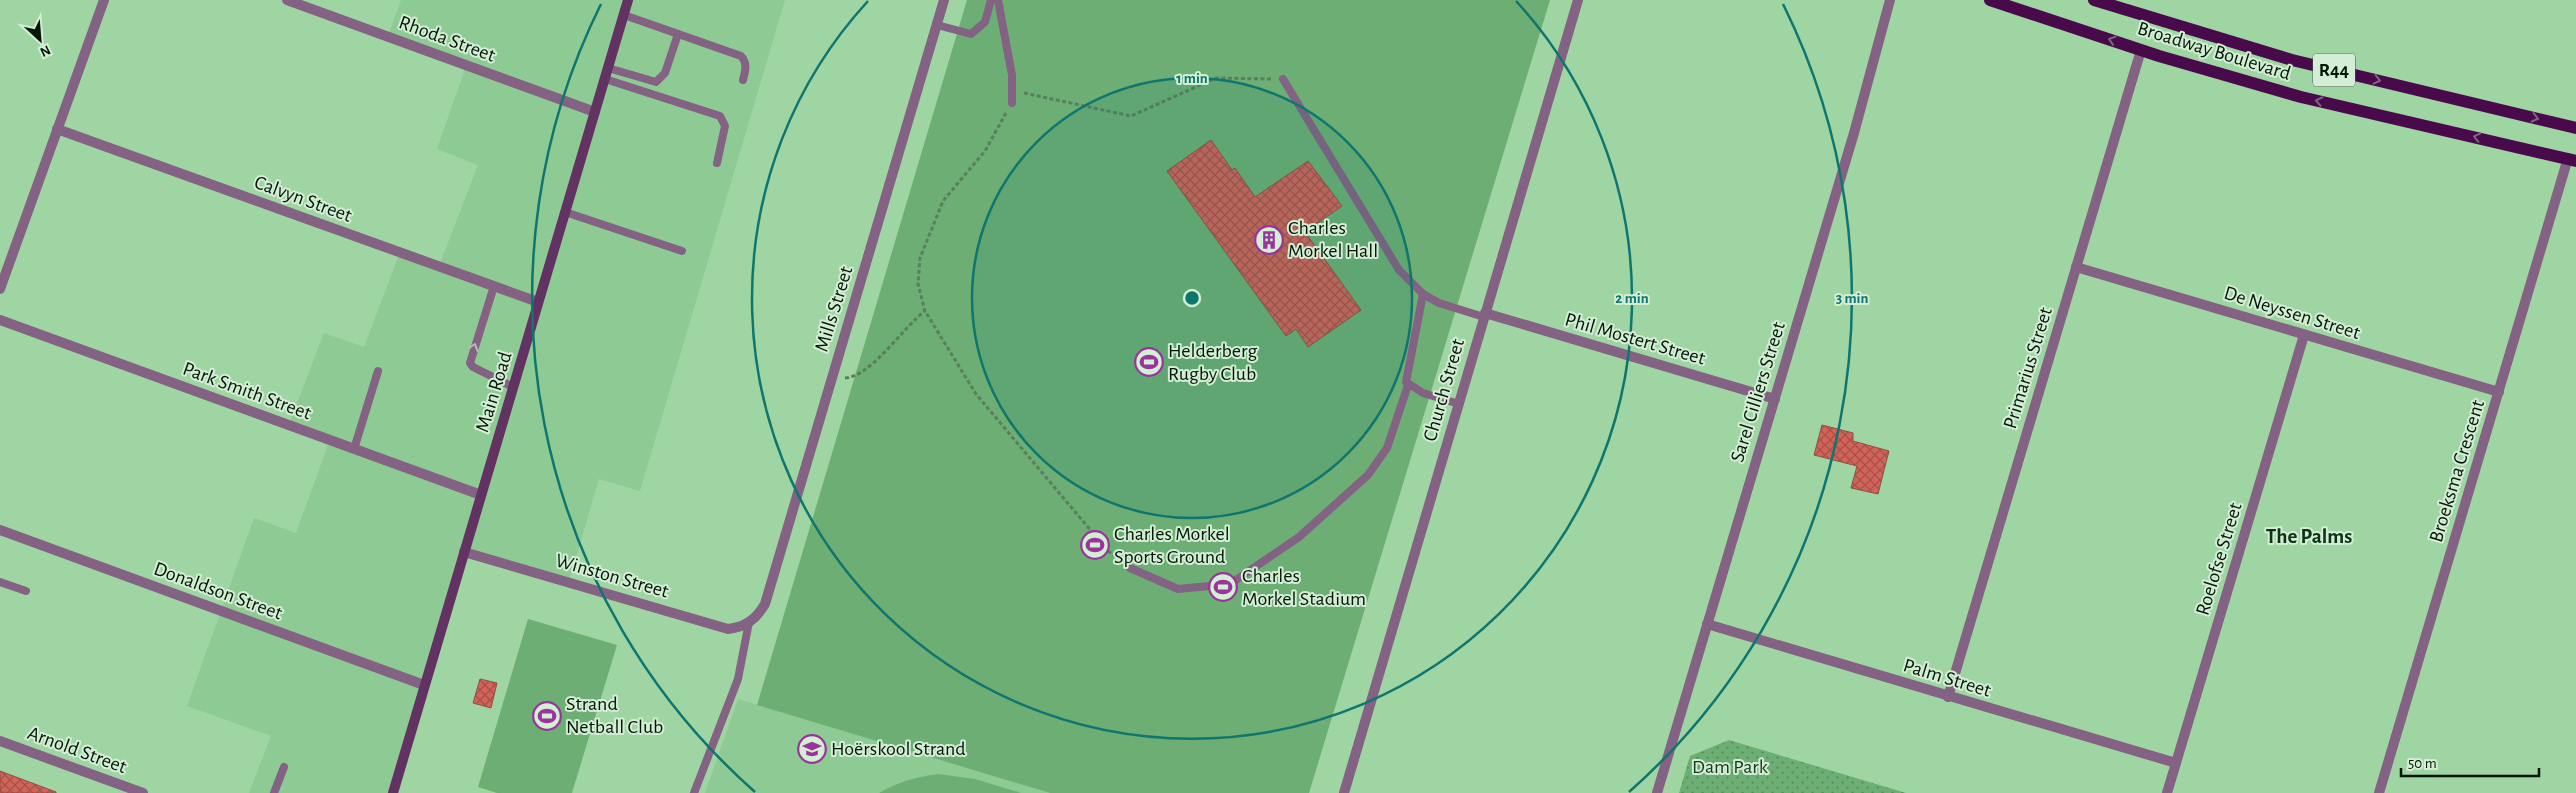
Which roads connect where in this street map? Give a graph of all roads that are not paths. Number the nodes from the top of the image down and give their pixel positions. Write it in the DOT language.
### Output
graph roads {
  1 [pos="104,0"];
  2 [pos="287,0"];
  3 [pos="628,0"];
  4 [pos="944,0"];
  5 [pos="991,0"];
  6 [pos="998,0"];
  7 [pos="1578,0"];
  8 [pos="1890,0"];
  9 [pos="1990,0"];
  10 [pos="2094,0"];
  11 [pos="624,15"];
  12 [pos="937,25"];
  13 [pos="678,34"];
  14 [pos="2141,50"];
  15 [pos="608,68"];
  16 [pos="605,79"];
  17 [pos="1283,79"];
  18 [pos="743,80"];
  19 [pos="1012,103"];
  20 [pos="595,112"];
  21 [pos="2576,128"];
  22 [pos="56,129"];
  23 [pos="2572,159"];
  24 [pos="717,163"];
  25 [pos="565,212"];
  26 [pos="682,252"];
  27 [pos="2076,267"];
  28 [pos="494,286"];
  29 [pos="0,289"];
  30 [pos="1423,294"];
  31 [pos="538,302"];
  32 [pos="1485,315"];
  33 [pos="0,320"];
  34 [pos="2304,335"];
  35 [pos="378,371"];
  36 [pos="1408,385"];
  37 [pos="513,387"];
  38 [pos="2498,392"];
  39 [pos="1775,399"];
  40 [pos="1459,404"];
  41 [pos="354,449"];
  42 [pos="481,495"];
  43 [pos="0,530"];
  44 [pos="464,552"];
  45 [pos="1130,568"];
  46 [pos="0,582"];
  47 [pos="26,591"];
  48 [pos="749,622"];
  49 [pos="1707,624"];
  50 [pos="424,685"];
  51 [pos="1948,697"];
  52 [pos="0,741"];
  53 [pos="2176,763"];
  54 [pos="284,767"];
  55 [pos="1344,792"];
  56 [pos="143,793"];
  57 [pos="274,793"];
  58 [pos="393,793"];
  59 [pos="694,793"];
  60 [pos="1657,793"];
  61 [pos="2167,793"];
  62 [pos="2379,793"];
  1 -- 22 [label="street"];
  2 -- 20 [label="street, Rhoda Street"];
  3 -- 11 [label="main road, Main Road"];
  4 -- 12 [label="street, Mills Street"];
  5 -- 12 [label="lane"];
  6 -- 19 [label="lane"];
  7 -- 32 [label="street, Church Street"];
  8 -- 39 [label="street, Sarel Cilliers Street"];
  14 -- 9 [label="main road, Broadway Boulevard / R44, one-way"];
  10 -- 21 [label="main road, Broadway Boulevard / R44, one-way"];
  11 -- 13 [label="lane"];
  11 -- 15 [label="main road, Main Road"];
  12 -- 48 [label="street, Mills Street"];
  13 -- 15 [label="lane"];
  13 -- 18 [label="lane"];
  23 -- 14 [label="main road, Broadway Boulevard / R44, one-way"];
  14 -- 27 [label="street, Primarius Street"];
  15 -- 16 [label="main road, Main Road"];
  16 -- 20 [label="main road, Main Road"];
  16 -- 24 [label="lane"];
  17 -- 30 [label="lane"];
  20 -- 25 [label="main road, Main Road"];
  22 -- 28 [label="street, Calvyn Street"];
  22 -- 29 [label="street"];
  23 -- 38 [label="street, Broeksma Crescent"];
  25 -- 26 [label="lane"];
  25 -- 31 [label="main road, Main Road"];
  27 -- 34 [label="street, De Neyssen Street"];
  27 -- 51 [label="street, Primarius Street"];
  28 -- 31 [label="street, Calvyn Street"];
  37 -- 28 [label="lane, one-way"];
  30 -- 32 [label="lane"];
  30 -- 36 [label="lane"];
  31 -- 37 [label="main road, Main Road"];
  32 -- 39 [label="street, Phil Mostert Street"];
  32 -- 40 [label="street, Church Street"];
  33 -- 41 [label="street, Park Smith Street"];
  34 -- 38 [label="street, De Neyssen Street"];
  34 -- 53 [label="street, Roelofse Street"];
  35 -- 41 [label="lane"];
  36 -- 40 [label="lane"];
  36 -- 45 [label="lane"];
  37 -- 42 [label="main road, Main Road"];
  38 -- 62 [label="street, Broeksma Crescent"];
  39 -- 49 [label="street, Sarel Cilliers Street"];
  40 -- 55 [label="street, Church Street"];
  41 -- 42 [label="street, Park Smith Street"];
  42 -- 44 [label="main road, Main Road"];
  43 -- 50 [label="street, Donaldson Street"];
  44 -- 48 [label="street, Winston Street"];
  44 -- 50 [label="main road, Main Road"];
  46 -- 47 [label="lane"];
  48 -- 59 [label="lane"];
  49 -- 51 [label="street, Palm Street"];
  49 -- 60 [label="street, Sarel Cilliers Street"];
  50 -- 58 [label="main road, Main Road"];
  51 -- 53 [label="street, Palm Street"];
  52 -- 56 [label="street, Arnold Street"];
  53 -- 61 [label="street, Roelofse Street"];
  54 -- 57 [label="lane"];
}
